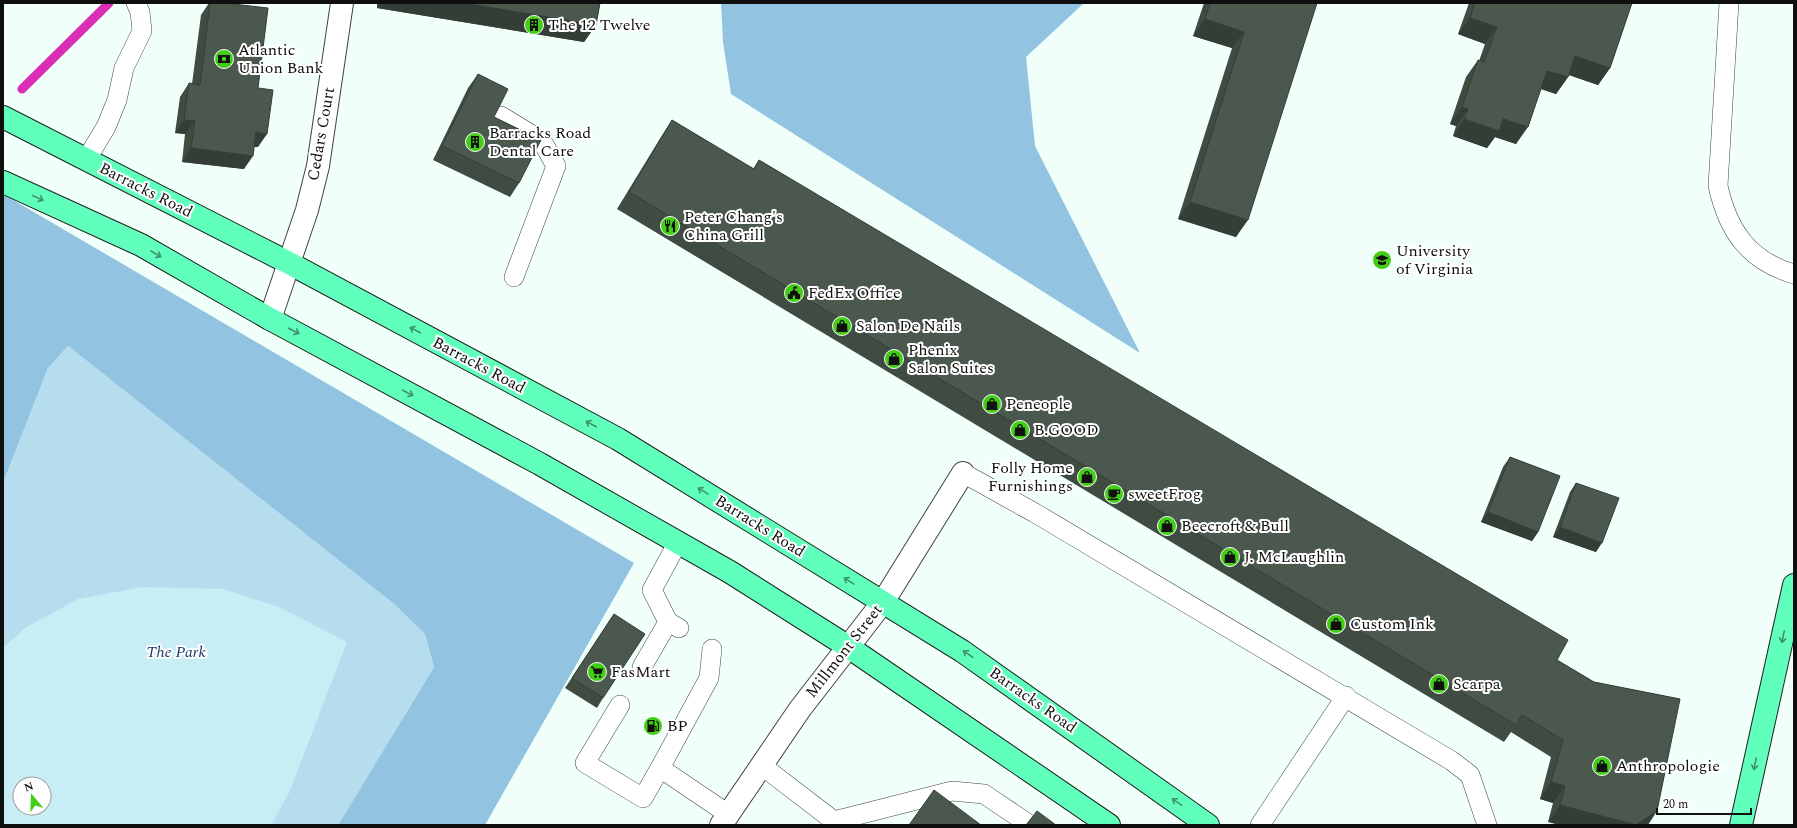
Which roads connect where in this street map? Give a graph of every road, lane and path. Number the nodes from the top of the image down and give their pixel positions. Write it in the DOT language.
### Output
graph roads {
  1 [pos="342,3"];
  2 [pos="1728,3"];
  3 [pos="138,8"];
  4 [pos="501,116"];
  5 [pos="3,117"];
  6 [pos="86,160"];
  7 [pos="3,182"];
  8 [pos="289,263"];
  9 [pos="1794,274"];
  10 [pos="514,277"];
  11 [pos="270,319"];
  12 [pos="963,473"];
  13 [pos="678,542"];
  14 [pos="1794,585"];
  15 [pos="883,602"];
  16 [pos="847,646"];
  17 [pos="712,649"];
  18 [pos="642,667"];
  19 [pos="1346,696"];
  20 [pos="618,717"];
  21 [pos="662,756"];
  22 [pos="761,765"];
  23 [pos="724,820"];
  24 [pos="833,823"];
  25 [pos="1030,825"];
  26 [pos="1109,825"];
  27 [pos="1208,825"];
  28 [pos="1260,825"];
  29 [pos="1487,825"];
  30 [pos="1741,825"];
  1 -- 8 [label="street, Cedars Court"];
  2 -- 9 [label="lane"];
  3 -- 6 [label="lane"];
  4 -- 10 [label="lane"];
  5 -- 6 [label="main road, Barracks Road"];
  6 -- 8 [label="main road, Barracks Road"];
  7 -- 11 [label="main road, one-way"];
  8 -- 11 [label="street"];
  15 -- 8 [label="main road, Barracks Road, one-way"];
  11 -- 13 [label="main road, one-way"];
  12 -- 15 [label="street, Millmont Street"];
  12 -- 19 [label="lane"];
  13 -- 16 [label="main road"];
  13 -- 18 [label="lane"];
  14 -- 30 [label="main road, one-way"];
  15 -- 16 [label="street, Millmont Street"];
  27 -- 15 [label="main road, Barracks Road, one-way"];
  16 -- 22 [label="street, Millmont Street"];
  16 -- 26 [label="main road"];
  17 -- 21 [label="lane"];
  19 -- 28 [label="lane"];
  19 -- 29 [label="lane"];
  20 -- 21 [label="lane"];
  21 -- 23 [label="lane"];
  22 -- 23 [label="street, Millmont Street"];
  22 -- 24 [label="lane"];
  24 -- 25 [label="lane"];
}
